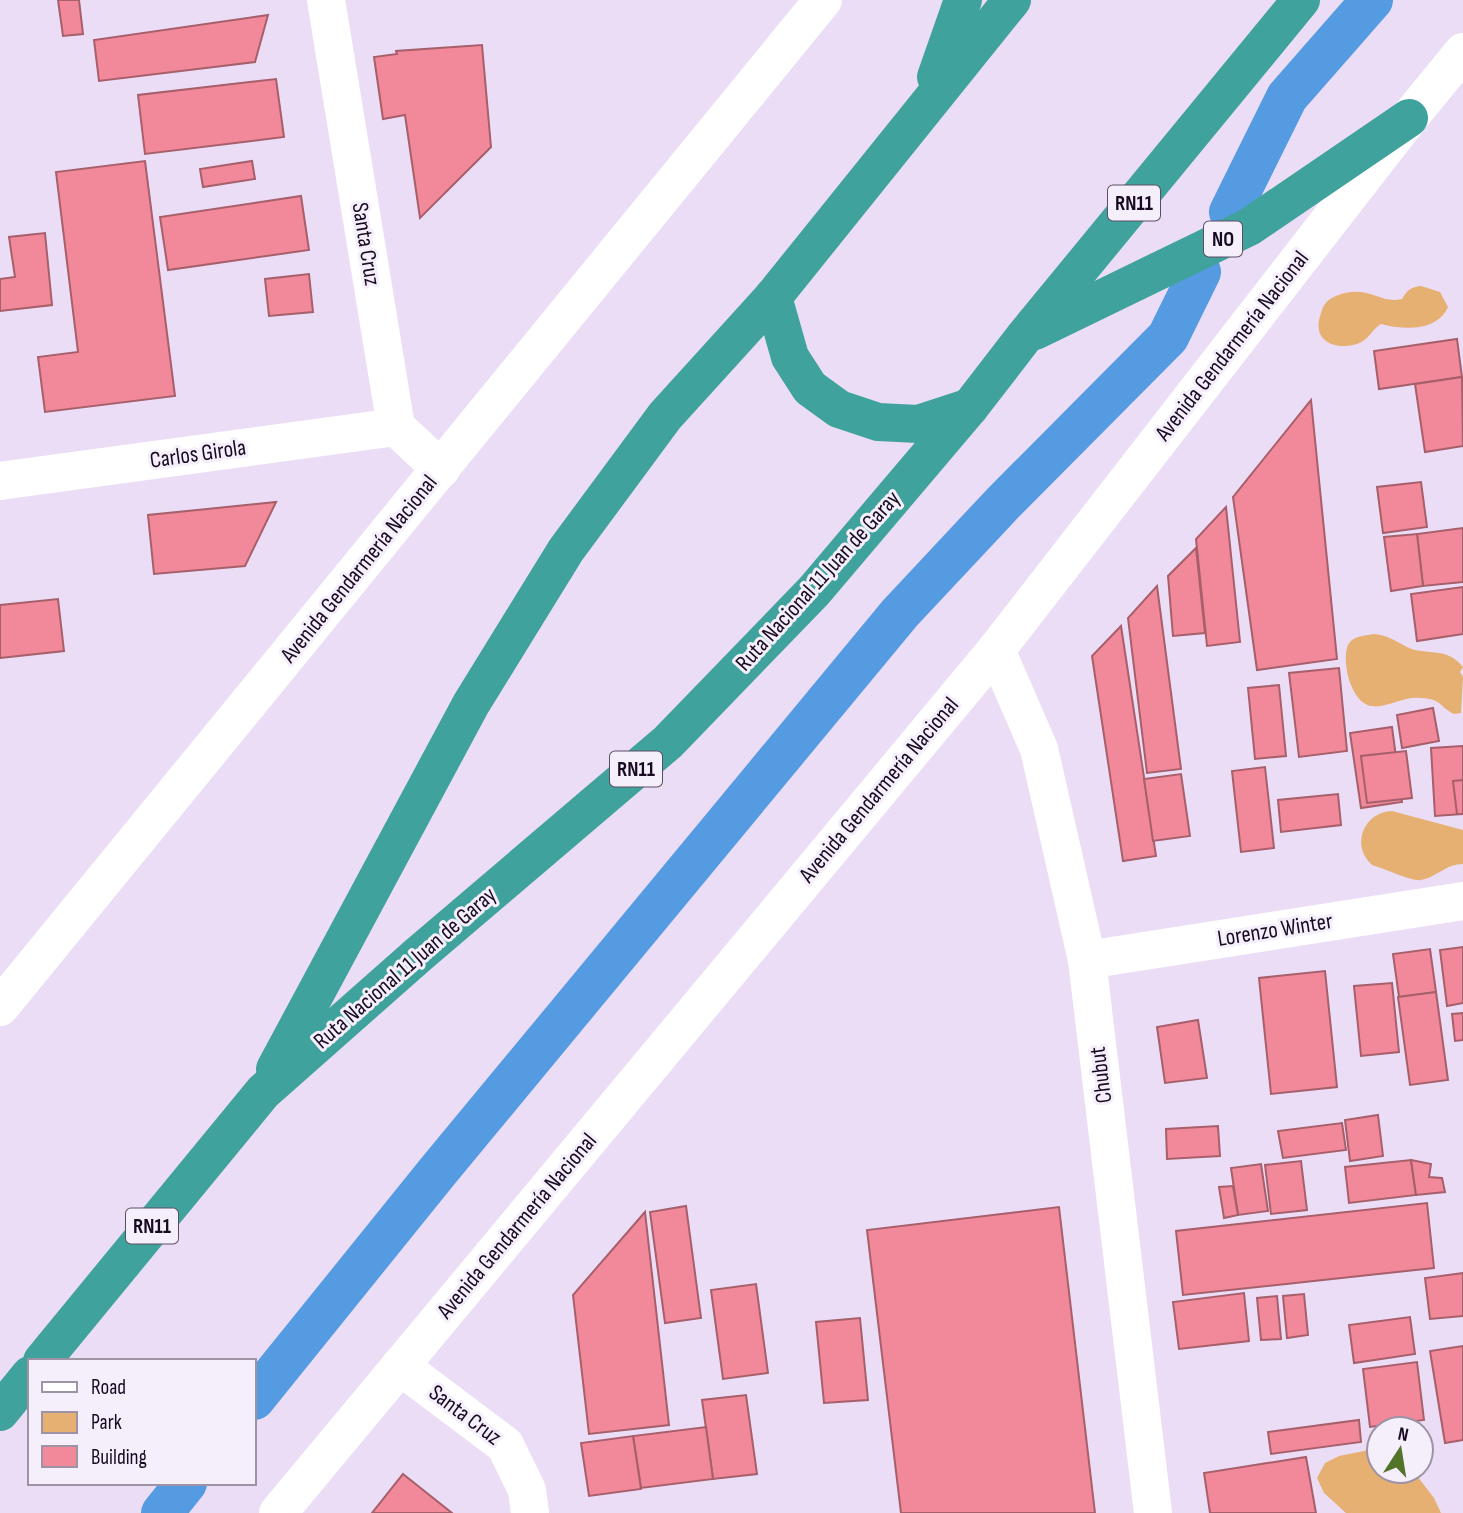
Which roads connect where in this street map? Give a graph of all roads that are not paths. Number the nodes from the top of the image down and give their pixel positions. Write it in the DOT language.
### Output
graph roads {
  1 [pos="326,0"];
  2 [pos="823,0"];
  3 [pos="963,0"];
  4 [pos="1012,0"];
  5 [pos="1301,0"];
  6 [pos="1463,52"];
  7 [pos="1463,84"];
  8 [pos="927,103"];
  9 [pos="1409,118"];
  10 [pos="773,297"];
  11 [pos="1024,337"];
  12 [pos="970,407"];
  13 [pos="397,427"];
  14 [pos="441,469"];
  15 [pos="0,481"];
  16 [pos="996,650"];
  17 [pos="1463,901"];
  18 [pos="1087,960"];
  19 [pos="0,1007"];
  20 [pos="263,1092"];
  21 [pos="44,1359"];
  22 [pos="400,1366"];
  23 [pos="28,1378"];
  24 [pos="0,1412"];
  25 [pos="278,1513"];
  26 [pos="530,1513"];
  27 [pos="1153,1513"];
  1 -- 13 [label="main road, Santa Cruz"];
  2 -- 14 [label="main road, Avenida Gendarmería Nacional"];
  3 -- 8 [label="highway"];
  4 -- 8 [label="highway, Ruta Nacional 11 Juan de Garay / RN11"];
  5 -- 11 [label="highway, Ruta Nacional 11 Juan de Garay / RN11"];
  6 -- 9 [label="main road, Avenida Gendarmería Nacional"];
  7 -- 9 [label="main road"];
  8 -- 10 [label="highway, Ruta Nacional 11 Juan de Garay / RN11"];
  9 -- 11 [label="highway, NO"];
  9 -- 16 [label="main road, Avenida Gendarmería Nacional"];
  10 -- 12 [label="highway"];
  10 -- 20 [label="highway, Ruta Nacional 11 Juan de Garay / RN11"];
  11 -- 12 [label="highway, Ruta Nacional 11 Juan de Garay / RN11"];
  12 -- 20 [label="highway, Ruta Nacional 11 Juan de Garay / RN11"];
  13 -- 14 [label="main road"];
  13 -- 15 [label="main road, Carlos Girola"];
  14 -- 19 [label="main road, Avenida Gendarmería Nacional"];
  16 -- 18 [label="main road, Chubut"];
  16 -- 22 [label="main road, Avenida Gendarmería Nacional"];
  17 -- 18 [label="main road, Lorenzo Winter"];
  18 -- 27 [label="main road, Chubut"];
  20 -- 21 [label="highway, Ruta Nacional 11 Juan de Garay / RN11"];
  22 -- 25 [label="main road, Avenida Gendarmería Nacional"];
  22 -- 26 [label="main road, Santa Cruz"];
  23 -- 24 [label="highway"];
}
